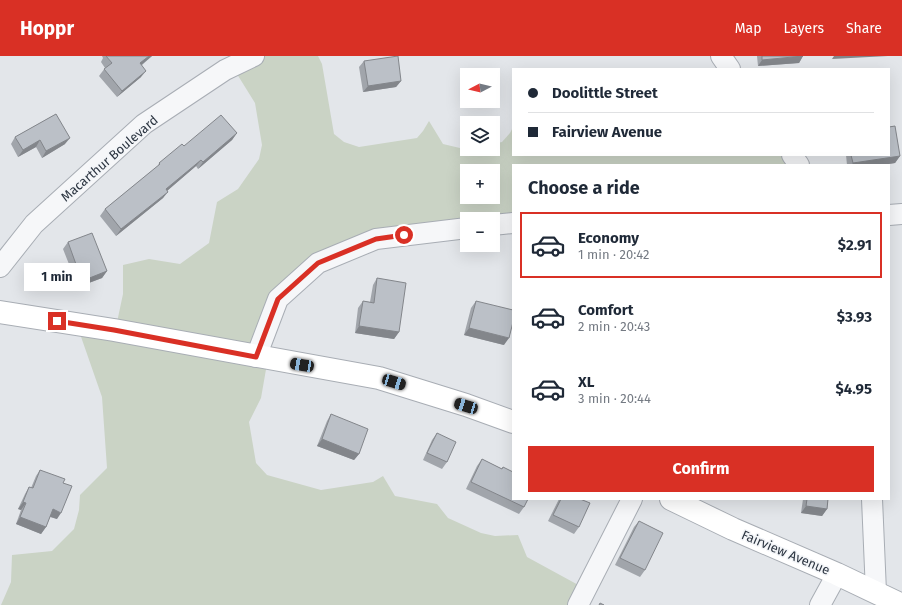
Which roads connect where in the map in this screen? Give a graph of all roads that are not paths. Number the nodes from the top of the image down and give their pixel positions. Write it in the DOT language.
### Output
graph roads {
  1 [pos="254,56"];
  2 [pos="721,56"];
  3 [pos="729,68"];
  4 [pos="902,214"];
  5 [pos="890,215"];
  6 [pos="512,223"];
  7 [pos="500,224"];
  8 [pos="460,229"];
  9 [pos="0,267"];
  10 [pos="0,312"];
  11 [pos="256,357"];
  12 [pos="512,422"];
  13 [pos="631,500"];
  14 [pos="673,500"];
  15 [pos="872,500"];
  16 [pos="837,574"];
  17 [pos="876,592"];
  18 [pos="578,605"];
  19 [pos="820,605"];
  20 [pos="902,605"];
  1 -- 9 [label="street, Macarthur Boulevard"];
  2 -- 3 [label="street"];
  4 -- 5 [label="street"];
  6 -- 7 [label="street"];
  8 -- 11 [label="street"];
  10 -- 11 [label="main road"];
  11 -- 12 [label="main road"];
  13 -- 18 [label="street"];
  14 -- 16 [label="main road, Fairview Avenue"];
  15 -- 17 [label="street"];
  16 -- 17 [label="main road, Fairview Avenue"];
  16 -- 19 [label="street"];
  17 -- 20 [label="main road, Fairview Avenue"];
}
